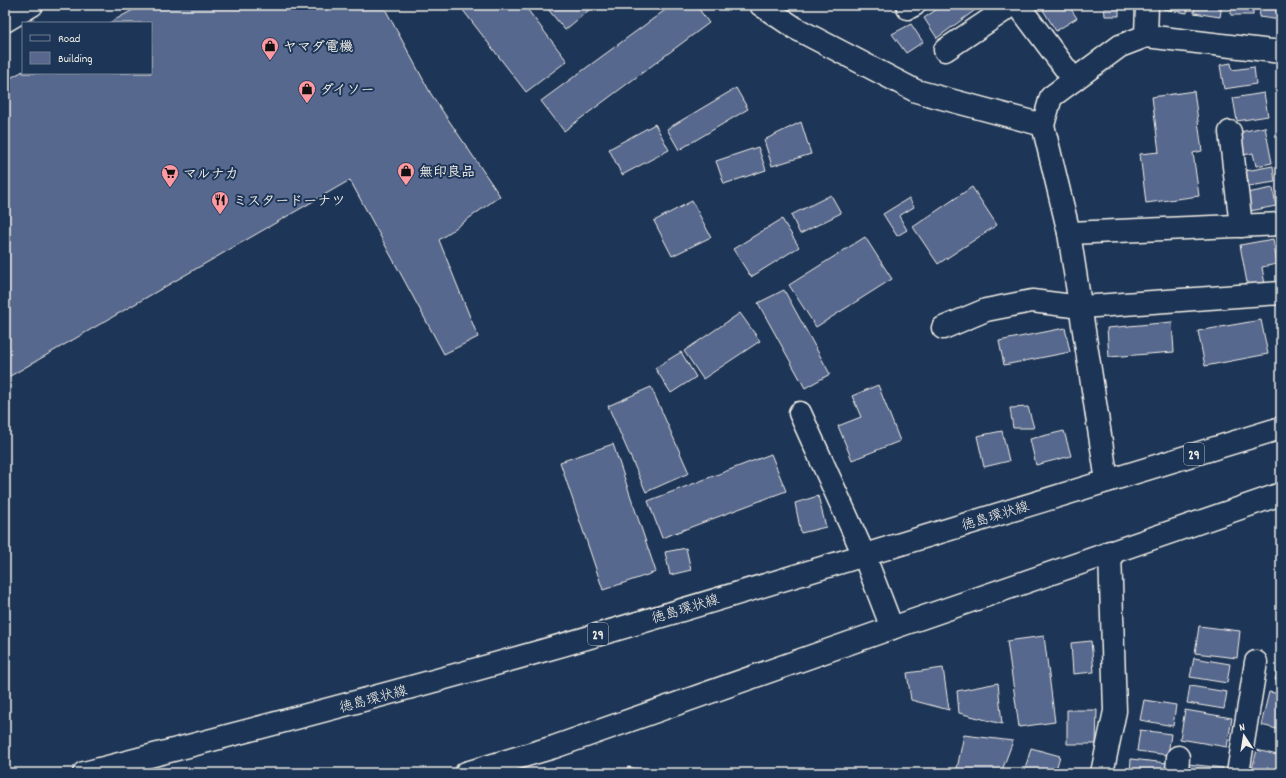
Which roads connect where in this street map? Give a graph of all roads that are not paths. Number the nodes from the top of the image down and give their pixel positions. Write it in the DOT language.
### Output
graph roads {
  1 [pos="32,5"];
  2 [pos="761,5"];
  3 [pos="1012,5"];
  4 [pos="1018,5"];
  5 [pos="1147,5"];
  6 [pos="5,21"];
  7 [pos="1146,36"];
  8 [pos="945,50"];
  9 [pos="1281,52"];
  10 [pos="1074,80"];
  11 [pos="1043,125"];
  12 [pos="1230,132"];
  13 [pos="1281,224"];
  14 [pos="1241,226"];
  15 [pos="1069,233"];
  16 [pos="1281,293"];
  17 [pos="1081,307"];
  18 [pos="943,328"];
  19 [pos="800,413"];
  20 [pos="1281,428"];
  21 [pos="1108,480"];
  22 [pos="1281,494"];
  23 [pos="1110,552"];
  24 [pos="864,555"];
  25 [pos="892,628"];
  26 [pos="1256,662"];
  27 [pos="84,773"];
  28 [pos="466,773"];
  29 [pos="1102,773"];
  30 [pos="1238,773"];
  1 -- 6 [label="street"];
  2 -- 11 [label="street"];
  3 -- 8 [label="street"];
  4 -- 10 [label="street"];
  5 -- 7 [label="street"];
  7 -- 9 [label="street"];
  7 -- 10 [label="street"];
  10 -- 11 [label="street"];
  11 -- 15 [label="street"];
  12 -- 14 [label="street"];
  13 -- 14 [label="street"];
  14 -- 15 [label="street"];
  15 -- 17 [label="street"];
  16 -- 17 [label="street"];
  17 -- 18 [label="street"];
  17 -- 21 [label="street"];
  19 -- 24 [label="street"];
  20 -- 21 [label="street, 徳島環状線 / 29"];
  21 -- 24 [label="street, 徳島環状線 / 29"];
  22 -- 23 [label="street"];
  23 -- 25 [label="street"];
  23 -- 29 [label="street"];
  24 -- 25 [label="street"];
  24 -- 27 [label="street, 徳島環状線 / 29"];
  25 -- 28 [label="street"];
  26 -- 30 [label="street"];
}
